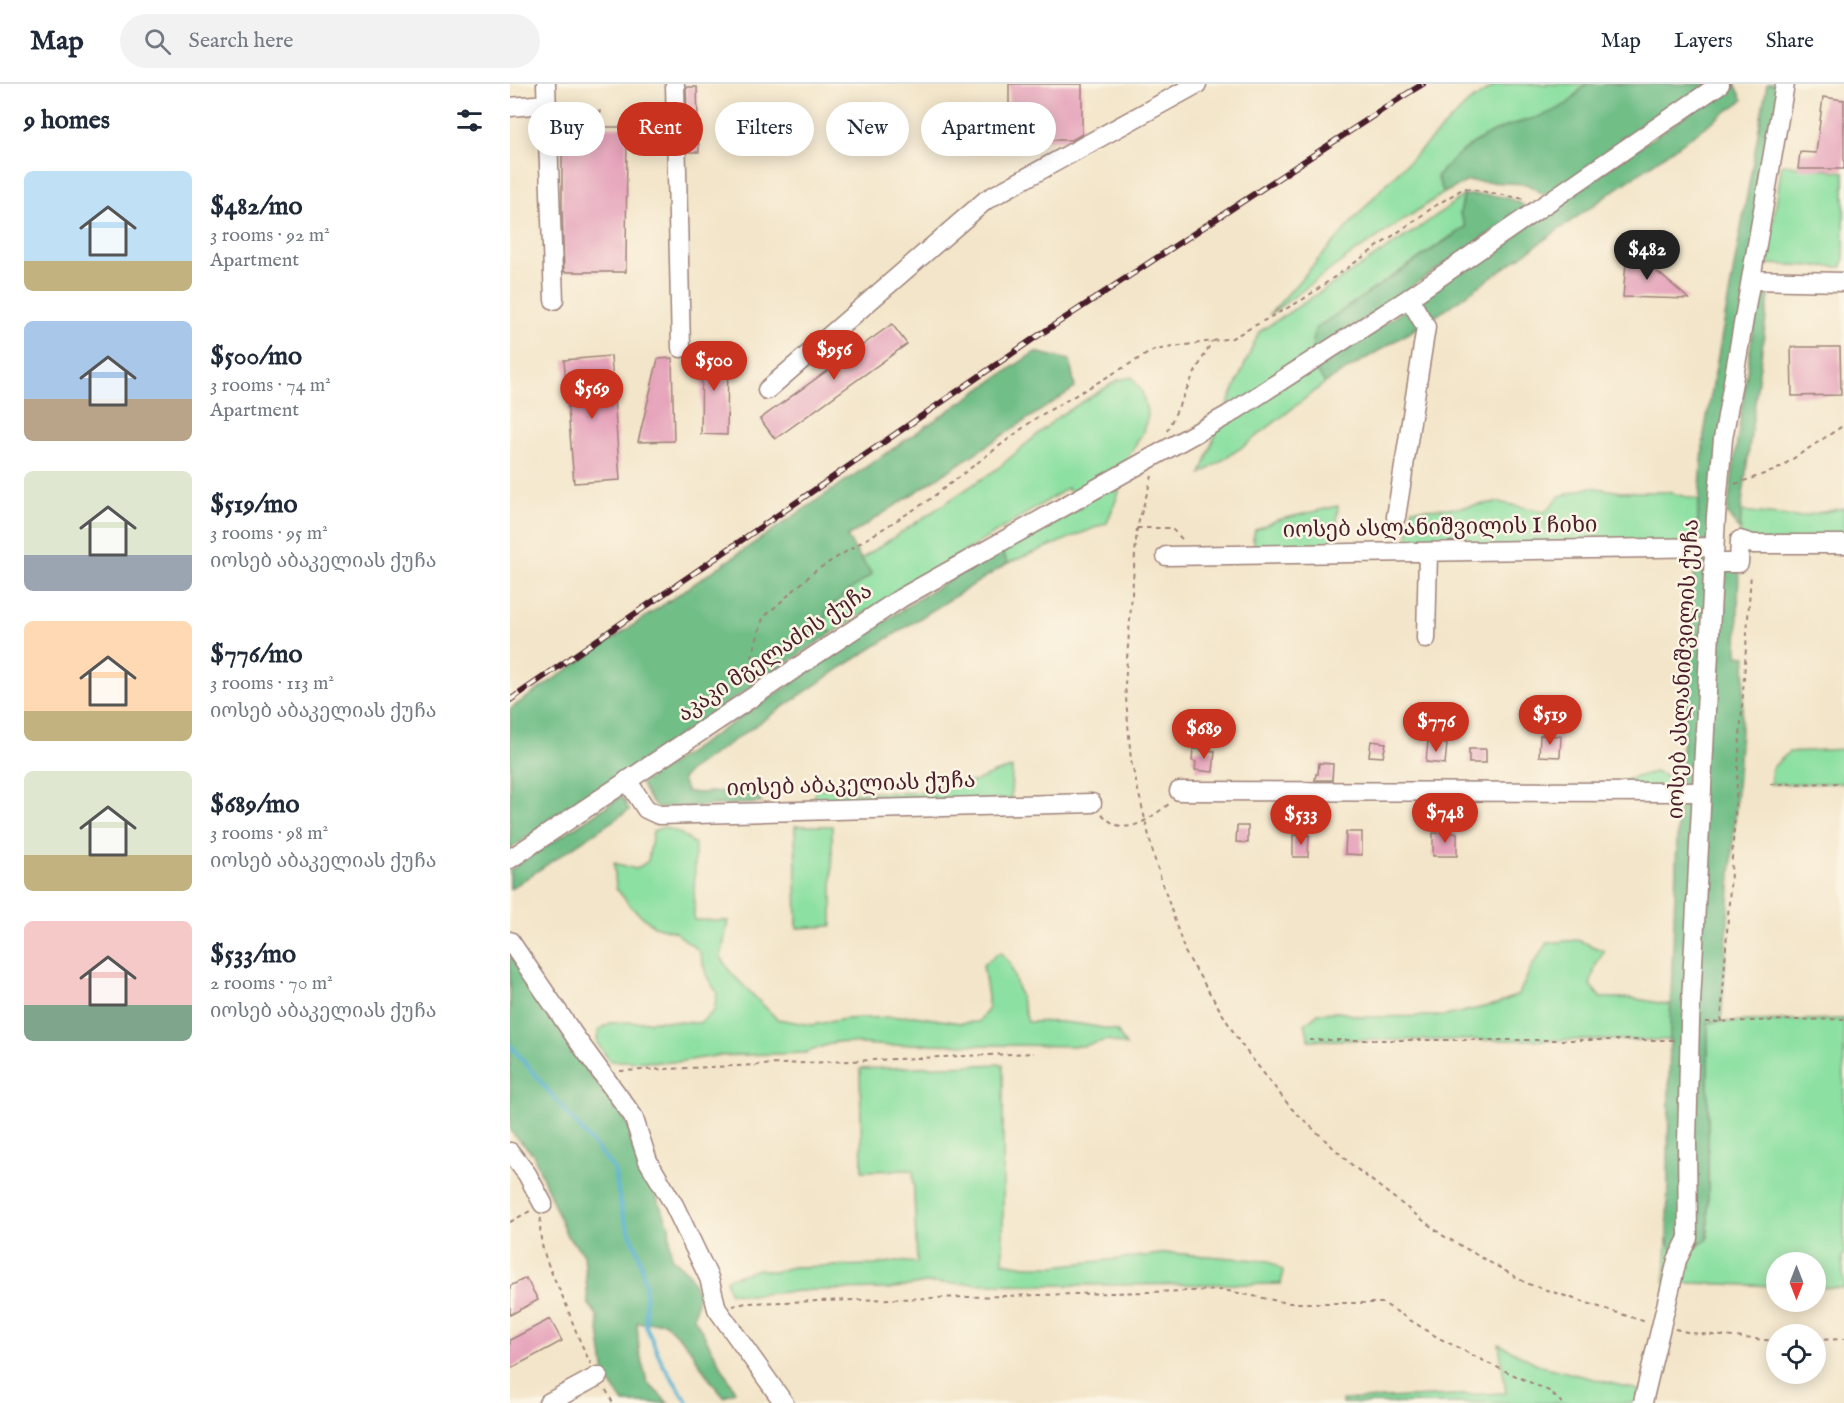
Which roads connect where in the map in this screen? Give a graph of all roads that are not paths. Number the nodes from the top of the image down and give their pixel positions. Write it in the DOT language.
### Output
graph roads {
  1 [pos="546,84"];
  2 [pos="675,84"];
  3 [pos="1197,84"];
  4 [pos="1720,84"];
  5 [pos="1785,84"];
  6 [pos="546,102"];
  7 [pos="528,106"];
  8 [pos="510,107"];
  9 [pos="548,156"];
  10 [pos="1751,280"];
  11 [pos="1844,282"];
  12 [pos="1409,298"];
  13 [pos="554,300"];
  14 [pos="681,348"];
  15 [pos="767,390"];
  16 [pos="1396,517"];
  17 [pos="1715,522"];
  18 [pos="1746,542"];
  19 [pos="1844,544"];
  20 [pos="1428,552"];
  21 [pos="1714,555"];
  22 [pos="1166,556"];
  23 [pos="1426,639"];
  24 [pos="627,780"];
  25 [pos="1179,792"];
  26 [pos="1702,792"];
  27 [pos="1092,803"];
  28 [pos="510,859"];
  29 [pos="510,941"];
  30 [pos="510,1152"];
  31 [pos="543,1204"];
  32 [pos="598,1376"];
  33 [pos="1643,1402"];
  34 [pos="548,1403"];
  35 [pos="783,1403"];
  1 -- 6 [label="street"];
  2 -- 14 [label="street"];
  3 -- 15 [label="street"];
  4 -- 12 [label="street, აკაკი მგელაძის ქუჩა"];
  5 -- 10 [label="street, იოსებ ასლანიშვილის ქუჩა"];
  7 -- 8 [label="street"];
  9 -- 13 [label="street"];
  10 -- 11 [label="street"];
  10 -- 17 [label="street, იოსებ ასლანიშვილის ქუჩა"];
  12 -- 16 [label="street"];
  12 -- 24 [label="street, აკაკი მგელაძის ქუჩა, bridge"];
  17 -- 18 [label="street"];
  17 -- 21 [label="street, იოსებ ასლანიშვილის ქუჩა"];
  18 -- 19 [label="street"];
  18 -- 21 [label="street, იოსებ ასლანიშვილის I ჩიხი"];
  20 -- 21 [label="street, იოსებ ასლანიშვილის I ჩიხი"];
  20 -- 22 [label="street, იოსებ ასლანიშვილის I ჩიხი"];
  20 -- 23 [label="street"];
  21 -- 26 [label="street, იოსებ ასლანიშვილის ქუჩა"];
  24 -- 27 [label="street, იოსებ აბაკელიას ქუჩა"];
  24 -- 28 [label="street, აკაკი მგელაძის ქუჩა"];
  25 -- 26 [label="street"];
  26 -- 33 [label="street, იოსებ ასლანიშვილის ქუჩა, bridge"];
  29 -- 35 [label="street"];
  30 -- 31 [label="street"];
  32 -- 34 [label="street"];
}
